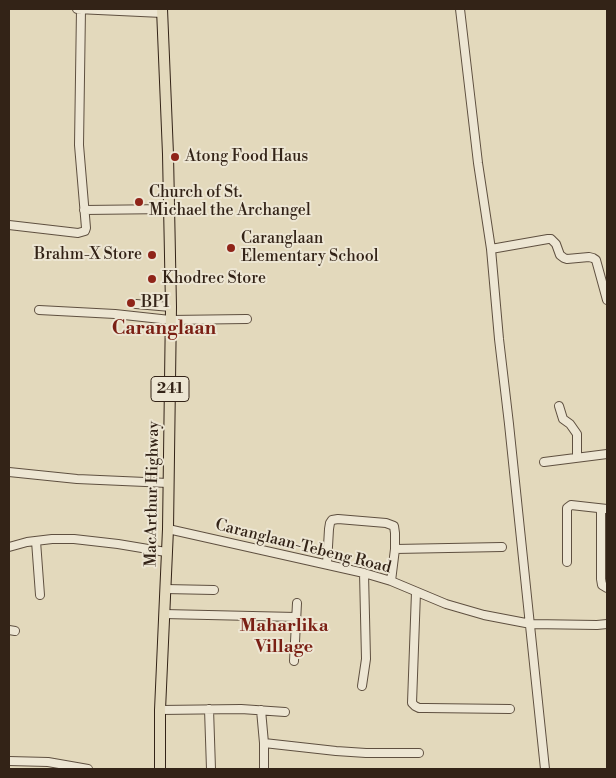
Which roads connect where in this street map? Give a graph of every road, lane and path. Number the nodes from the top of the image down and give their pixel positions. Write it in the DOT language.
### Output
graph roads {
  1 [pos="77,9"];
  2 [pos="81,9"];
  3 [pos="460,9"];
  4 [pos="162,11"];
  5 [pos="170,209"];
  6 [pos="84,210"];
  7 [pos="9,225"];
  8 [pos="491,249"];
  9 [pos="607,300"];
  10 [pos="136,304"];
  11 [pos="171,306"];
  12 [pos="39,310"];
  13 [pos="247,319"];
  14 [pos="170,320"];
  15 [pos="559,406"];
  16 [pos="607,454"];
  17 [pos="577,458"];
  18 [pos="544,462"];
  19 [pos="9,472"];
  20 [pos="168,483"];
  21 [pos="604,509"];
  22 [pos="168,529"];
  23 [pos="36,541"];
  24 [pos="9,547"];
  25 [pos="502,547"];
  26 [pos="395,549"];
  27 [pos="166,552"];
  28 [pos="567,562"];
  29 [pos="327,564"];
  30 [pos="364,573"];
  31 [pos="391,582"];
  32 [pos="607,588"];
  33 [pos="166,589"];
  34 [pos="214,590"];
  35 [pos="416,592"];
  36 [pos="40,595"];
  37 [pos="297,602"];
  38 [pos="164,614"];
  39 [pos="296,617"];
  40 [pos="531,624"];
  41 [pos="607,624"];
  42 [pos="294,661"];
  43 [pos="362,686"];
  44 [pos="209,709"];
  45 [pos="510,709"];
  46 [pos="160,710"];
  47 [pos="261,710"];
  48 [pos="285,712"];
  49 [pos="264,743"];
  50 [pos="419,753"];
  51 [pos="9,761"];
  52 [pos="22,765"];
  53 [pos="77,768"];
  54 [pos="88,769"];
  55 [pos="160,769"];
  56 [pos="211,769"];
  57 [pos="264,769"];
  58 [pos="545,769"];
  1 -- 2 [label="street"];
  2 -- 4 [label="street"];
  2 -- 6 [label="street"];
  3 -- 8 [label="street"];
  4 -- 5 [label="main road, MacArthur Highway / 241"];
  5 -- 6 [label="street"];
  5 -- 11 [label="main road, MacArthur Highway / 241"];
  6 -- 7 [label="street"];
  8 -- 9 [label="street"];
  8 -- 40 [label="street"];
  10 -- 11 [label="street"];
  11 -- 14 [label="main road, MacArthur Highway / 241"];
  12 -- 14 [label="street"];
  13 -- 14 [label="street"];
  14 -- 20 [label="main road, MacArthur Highway / 241"];
  15 -- 17 [label="street"];
  16 -- 17 [label="street"];
  17 -- 18 [label="street"];
  19 -- 20 [label="street"];
  20 -- 22 [label="main road, MacArthur Highway / 241"];
  21 -- 28 [label="street"];
  21 -- 32 [label="street"];
  22 -- 27 [label="main road, MacArthur Highway / 241"];
  22 -- 29 [label="street, Caranglaan-Tebeng Road"];
  23 -- 24 [label="street"];
  23 -- 27 [label="street"];
  23 -- 36 [label="street"];
  25 -- 26 [label="street"];
  26 -- 29 [label="street"];
  26 -- 31 [label="street"];
  27 -- 33 [label="main road, MacArthur Highway / 241"];
  29 -- 30 [label="street, Caranglaan-Tebeng Road"];
  30 -- 31 [label="street, Caranglaan-Tebeng Road"];
  30 -- 43 [label="street"];
  31 -- 35 [label="street, Caranglaan-Tebeng Road"];
  33 -- 34 [label="street"];
  33 -- 38 [label="main road, MacArthur Highway / 241"];
  35 -- 40 [label="street, Caranglaan-Tebeng Road"];
  35 -- 45 [label="street"];
  37 -- 39 [label="street"];
  38 -- 39 [label="street"];
  38 -- 46 [label="main road, MacArthur Highway / 241"];
  39 -- 42 [label="street"];
  40 -- 41 [label="street, Caranglaan-Tebeng Road"];
  40 -- 58 [label="street"];
  44 -- 46 [label="street"];
  44 -- 47 [label="street"];
  44 -- 56 [label="street"];
  46 -- 55 [label="main road, MacArthur Highway / 241"];
  47 -- 48 [label="street"];
  47 -- 49 [label="street"];
  49 -- 50 [label="street"];
  49 -- 57 [label="street"];
  51 -- 52 [label="street"];
  52 -- 53 [label="street"];
  53 -- 54 [label="street"];
}
